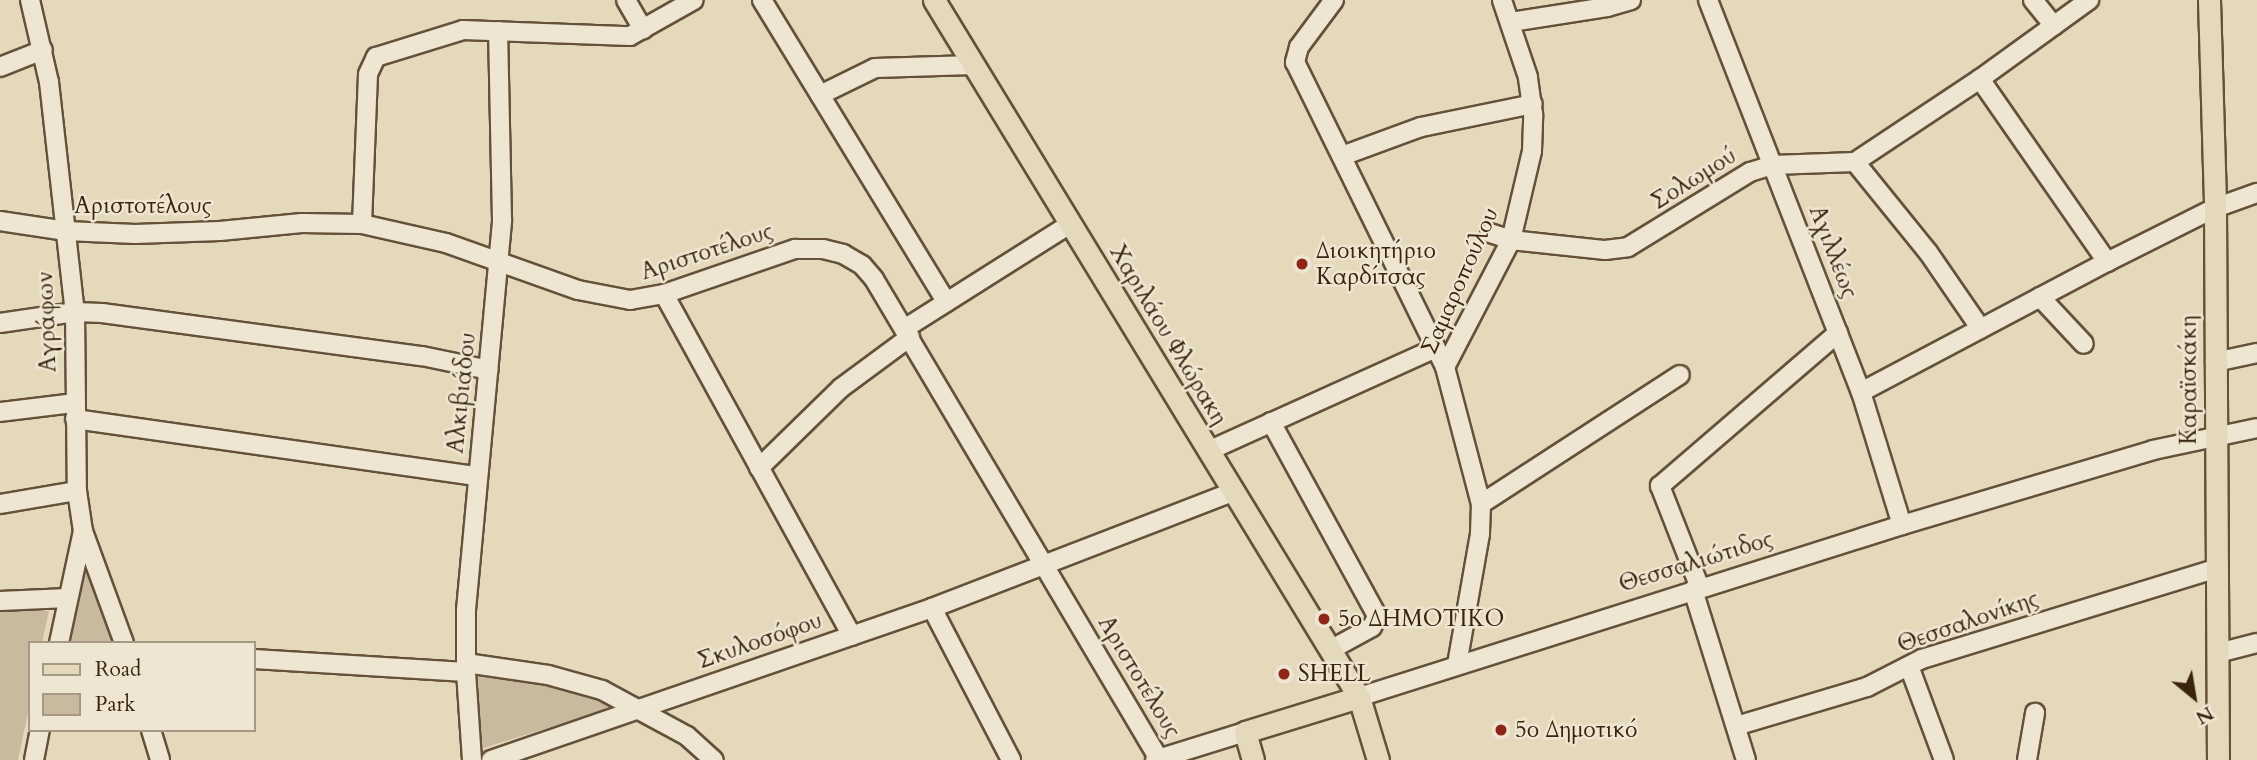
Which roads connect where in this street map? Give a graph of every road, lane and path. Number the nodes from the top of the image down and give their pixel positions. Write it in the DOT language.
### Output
graph roads {
  1 [pos="30,0"];
  2 [pos="626,0"];
  3 [pos="694,0"];
  4 [pos="762,0"];
  5 [pos="933,0"];
  6 [pos="1334,0"];
  7 [pos="1502,0"];
  8 [pos="1631,0"];
  9 [pos="1708,0"];
  10 [pos="2033,0"];
  11 [pos="2089,0"];
  12 [pos="2209,0"];
  13 [pos="1511,22"];
  14 [pos="2054,26"];
  15 [pos="642,30"];
  16 [pos="498,31"];
  17 [pos="43,50"];
  18 [pos="973,65"];
  19 [pos="0,67"];
  20 [pos="1980,79"];
  21 [pos="820,95"];
  22 [pos="1532,104"];
  23 [pos="1342,156"];
  24 [pos="1855,162"];
  25 [pos="1773,165"];
  26 [pos="2257,192"];
  27 [pos="2215,208"];
  28 [pos="0,221"];
  29 [pos="362,224"];
  30 [pos="1070,224"];
  31 [pos="66,231"];
  32 [pos="1490,233"];
  33 [pos="1511,240"];
  34 [pos="499,262"];
  35 [pos="2107,262"];
  36 [pos="664,294"];
  37 [pos="2040,297"];
  38 [pos="946,302"];
  39 [pos="75,312"];
  40 [pos="0,323"];
  41 [pos="1981,329"];
  42 [pos="907,333"];
  43 [pos="1838,333"];
  44 [pos="2084,344"];
  45 [pos="1436,348"];
  46 [pos="2257,353"];
  47 [pos="2216,362"];
  48 [pos="1445,367"];
  49 [pos="489,370"];
  50 [pos="1680,375"];
  51 [pos="1861,392"];
  52 [pos="75,411"];
  53 [pos="0,412"];
  54 [pos="1271,422"];
  55 [pos="2257,428"];
  56 [pos="2216,435"];
  57 [pos="1208,451"];
  58 [pos="760,468"];
  59 [pos="478,476"];
  60 [pos="77,491"];
  61 [pos="1233,492"];
  62 [pos="0,504"];
  63 [pos="1481,504"];
  64 [pos="1902,525"];
  65 [pos="83,531"];
  66 [pos="1044,566"];
  67 [pos="2217,568"];
  68 [pos="1697,589"];
  69 [pos="68,598"];
  70 [pos="0,601"];
  71 [pos="932,608"];
  72 [pos="852,636"];
  73 [pos="59,641"];
  74 [pos="123,641"];
  75 [pos="2257,643"];
  76 [pos="1330,650"];
  77 [pos="2218,653"];
  78 [pos="256,659"];
  79 [pos="1457,665"];
  80 [pos="1909,666"];
  81 [pos="466,667"];
  82 [pos="1359,697"];
  83 [pos="638,708"];
  84 [pos="2035,713"];
  85 [pos="1736,726"];
  86 [pos="40,732"];
  87 [pos="152,732"];
  88 [pos="1245,732"];
  89 [pos="1157,759"];
  90 [pos="34,760"];
  91 [pos="160,760"];
  92 [pos="472,760"];
  93 [pos="491,760"];
  94 [pos="714,760"];
  95 [pos="1011,760"];
  96 [pos="1254,760"];
  97 [pos="1378,760"];
  98 [pos="1746,760"];
  99 [pos="1944,760"];
  100 [pos="2027,760"];
  101 [pos="2218,760"];
  1 -- 17 [label="street, Αγράφων"];
  2 -- 15 [label="street"];
  3 -- 15 [label="street"];
  4 -- 21 [label="street"];
  5 -- 18 [label="main road, Χαριλάου Φλώρακη"];
  6 -- 23 [label="street"];
  7 -- 13 [label="street, Σαμαροπούλου"];
  8 -- 13 [label="street"];
  9 -- 25 [label="street, Αχιλλέως"];
  10 -- 14 [label="street"];
  11 -- 14 [label="street"];
  12 -- 27 [label="main road, Καραϊσκάκη"];
  13 -- 22 [label="street, Σαμαροπούλου"];
  14 -- 20 [label="street"];
  15 -- 16 [label="street"];
  16 -- 29 [label="street"];
  16 -- 34 [label="street, Αλκιβιάδου"];
  17 -- 19 [label="street"];
  17 -- 31 [label="street, Αγράφων"];
  18 -- 21 [label="street"];
  18 -- 30 [label="main road, Χαριλάου Φλώρακη"];
  20 -- 24 [label="street"];
  20 -- 35 [label="street"];
  21 -- 38 [label="street"];
  22 -- 23 [label="street"];
  22 -- 33 [label="street, Σαμαροπούλου"];
  23 -- 45 [label="street"];
  24 -- 25 [label="street, Σολωμού"];
  24 -- 41 [label="street"];
  25 -- 33 [label="street, Σολωμού"];
  25 -- 43 [label="street, Αχιλλέως"];
  26 -- 27 [label="street"];
  27 -- 35 [label="street"];
  27 -- 47 [label="main road, Καραϊσκάκη"];
  28 -- 31 [label="street, Αριστοτέλους"];
  29 -- 31 [label="street, Αριστοτέλους"];
  29 -- 34 [label="street, Αριστοτέλους"];
  30 -- 38 [label="street"];
  30 -- 57 [label="main road, Χαριλάου Φλώρακη"];
  31 -- 39 [label="street, Αγράφων"];
  32 -- 33 [label="street, Σολωμού"];
  33 -- 48 [label="street, Σαμαροπούλου"];
  34 -- 36 [label="street, Αριστοτέλους"];
  34 -- 49 [label="street, Αλκιβιάδου"];
  35 -- 37 [label="street"];
  36 -- 42 [label="street, Αριστοτέλους"];
  36 -- 58 [label="street"];
  37 -- 41 [label="street"];
  37 -- 44 [label="street"];
  38 -- 42 [label="street"];
  39 -- 40 [label="street"];
  39 -- 49 [label="street"];
  39 -- 52 [label="street, Αγράφων"];
  41 -- 51 [label="street"];
  42 -- 58 [label="street"];
  42 -- 66 [label="street, Αριστοτέλους"];
  43 -- 51 [label="street, Αχιλλέως"];
  43 -- 68 [label="street"];
  45 -- 48 [label="street"];
  45 -- 54 [label="street"];
  46 -- 47 [label="street"];
  47 -- 56 [label="main road, Καραϊσκάκη"];
  48 -- 63 [label="street, Σαμαροπούλου"];
  49 -- 59 [label="street, Αλκιβιάδου"];
  50 -- 63 [label="street"];
  51 -- 64 [label="street, Αχιλλέως"];
  52 -- 53 [label="street"];
  52 -- 59 [label="street"];
  52 -- 60 [label="street, Αγράφων"];
  54 -- 57 [label="street"];
  54 -- 76 [label="street"];
  55 -- 56 [label="street, Θεσσαλιώτιδος"];
  56 -- 64 [label="street, Θεσσαλιώτιδος"];
  56 -- 67 [label="main road, Καραϊσκάκη"];
  57 -- 61 [label="main road, Χαριλάου Φλώρακη"];
  58 -- 72 [label="street"];
  59 -- 81 [label="street, Αλκιβιάδου"];
  60 -- 62 [label="street"];
  60 -- 65 [label="street, Αγράφων"];
  61 -- 66 [label="street, Σκυλοσόφου"];
  61 -- 76 [label="main road, Χαριλάου Φλώρακη"];
  63 -- 79 [label="street, Σαμαροπούλου"];
  64 -- 68 [label="street, Θεσσαλιώτιδος"];
  65 -- 69 [label="street, Αγράφων"];
  65 -- 74 [label="street"];
  66 -- 71 [label="street, Σκυλοσόφου"];
  66 -- 89 [label="street, Αριστοτέλους"];
  67 -- 77 [label="main road, Καραϊσκάκη"];
  67 -- 80 [label="street, Θεσσαλονίκης"];
  68 -- 79 [label="street, Θεσσαλιώτιδος"];
  68 -- 85 [label="street"];
  69 -- 70 [label="street"];
  69 -- 73 [label="street, Αγράφων"];
  71 -- 72 [label="street, Σκυλοσόφου"];
  71 -- 95 [label="street"];
  72 -- 83 [label="street, Σκυλοσόφου"];
  75 -- 77 [label="street"];
  76 -- 82 [label="main road, Χαριλάου Φλώρακη"];
  77 -- 101 [label="main road, Καραϊσκάκη"];
  78 -- 81 [label="street"];
  79 -- 82 [label="street, Θεσσαλιώτιδος"];
  80 -- 85 [label="street, Θεσσαλονίκης"];
  80 -- 99 [label="street"];
  81 -- 83 [label="street"];
  81 -- 92 [label="street, Αλκιβιάδου"];
  82 -- 88 [label="main road, Θεσσαλιώτιδος"];
  82 -- 97 [label="main road, Χαριλάου Φλώρακη"];
  83 -- 93 [label="street, Σκυλοσόφου"];
  83 -- 94 [label="street"];
  84 -- 100 [label="street"];
  85 -- 98 [label="street"];
  86 -- 90 [label="street"];
  87 -- 91 [label="street"];
  88 -- 89 [label="street, Θεσσαλιώτιδος"];
  88 -- 96 [label="main road"];
}
